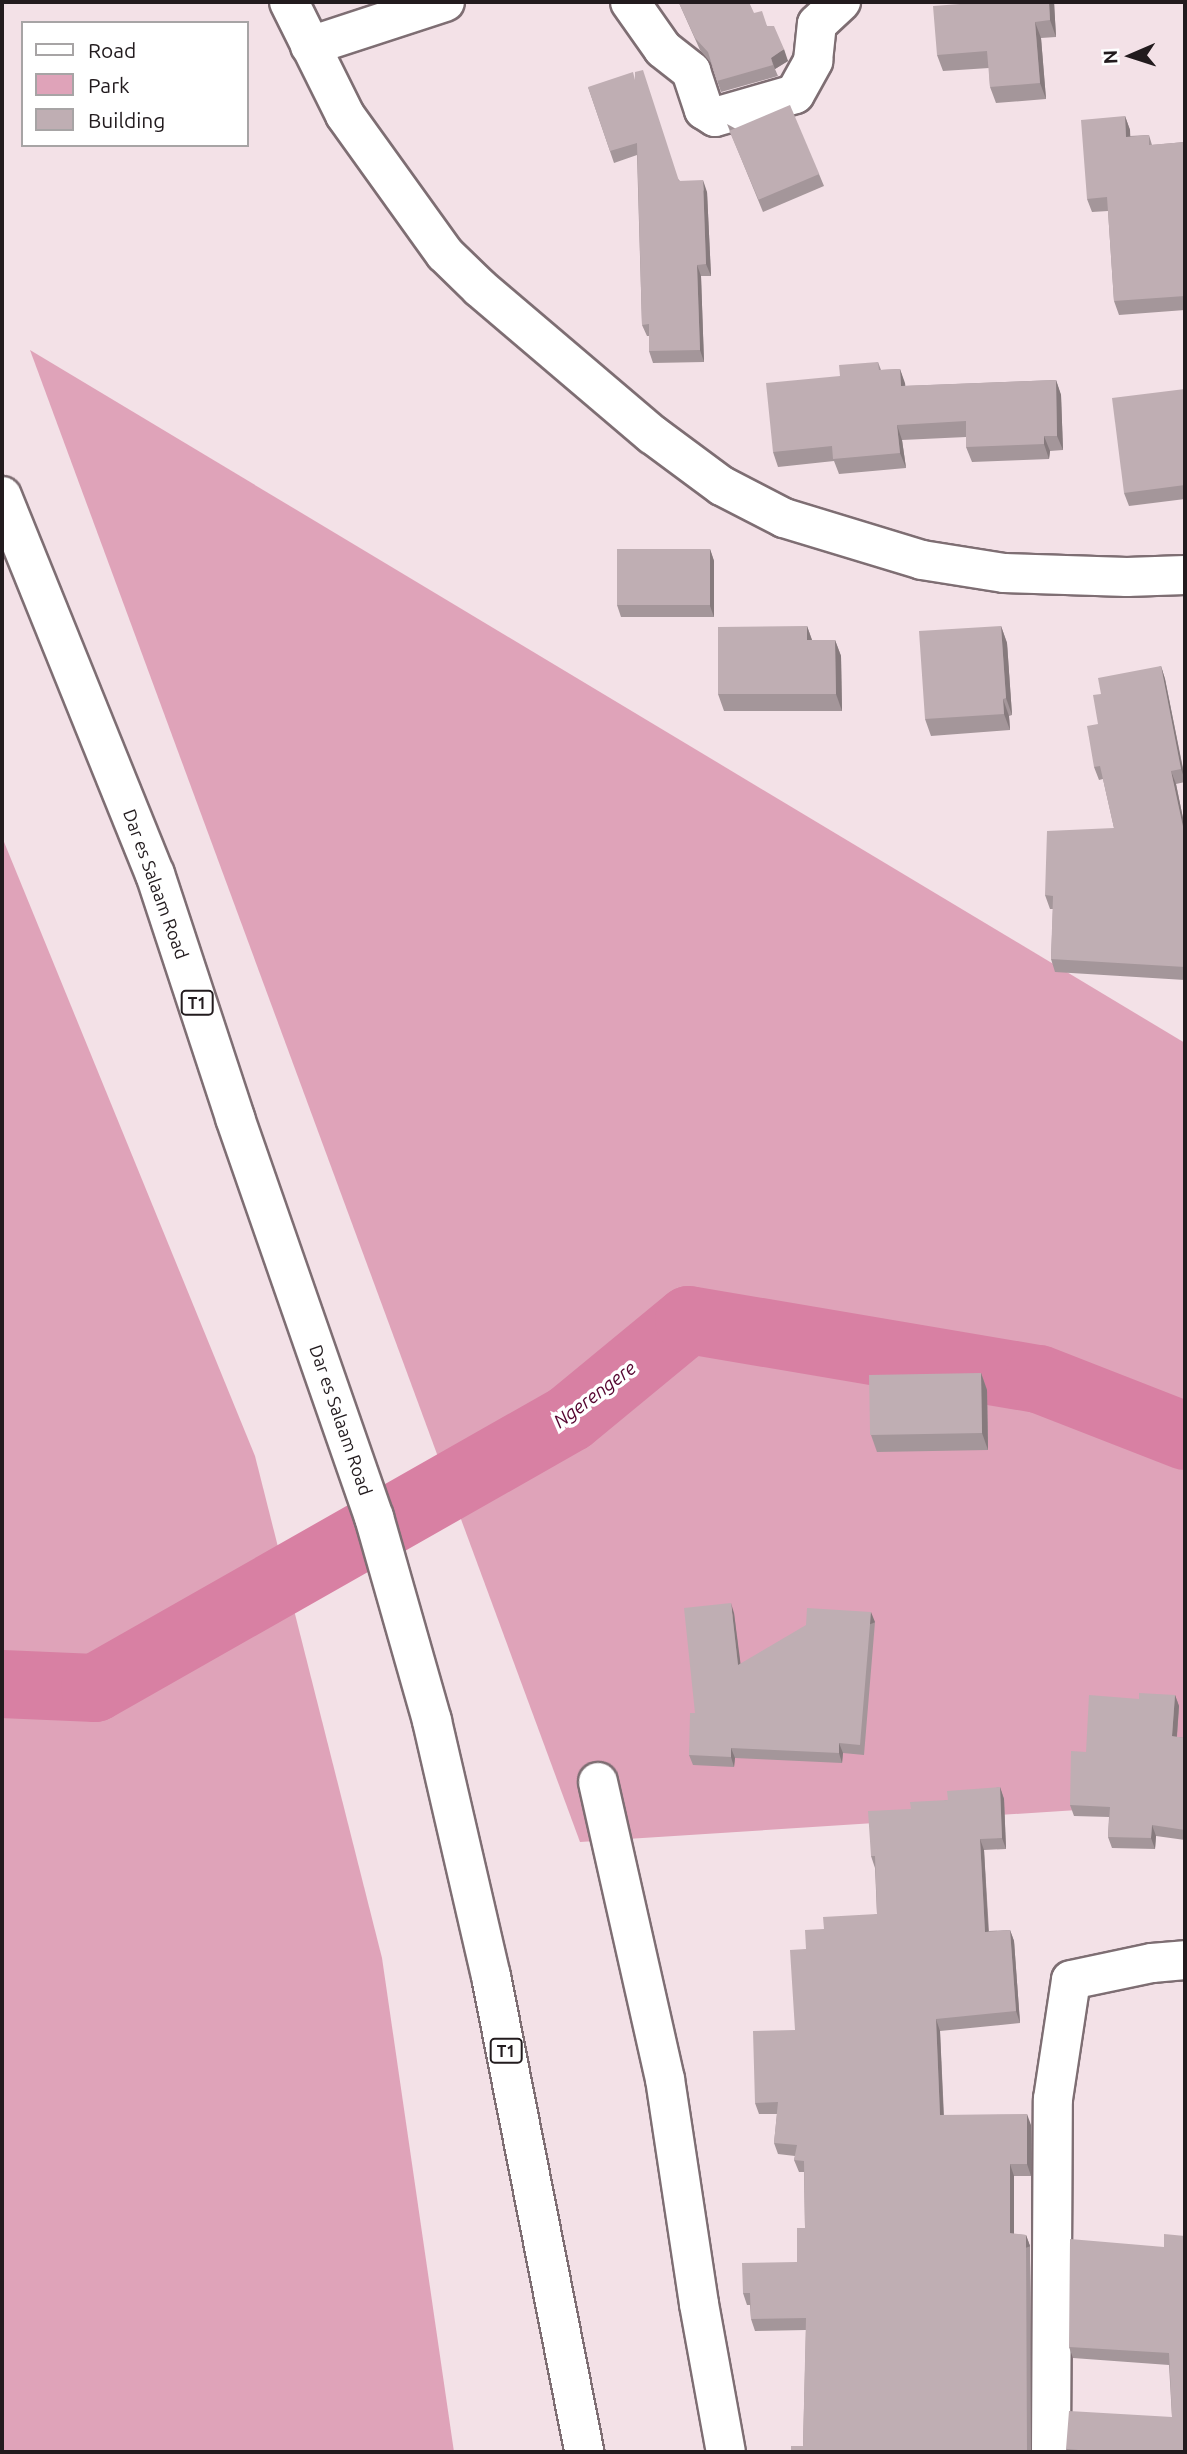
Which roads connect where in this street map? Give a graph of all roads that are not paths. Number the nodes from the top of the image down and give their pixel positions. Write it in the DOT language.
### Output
graph roads {
  1 [pos="289,2"];
  2 [pos="445,2"];
  3 [pos="630,2"];
  4 [pos="841,2"];
  5 [pos="310,46"];
  6 [pos="2,496"];
  7 [pos="1185,575"];
  8 [pos="598,1782"];
  9 [pos="1185,1960"];
  10 [pos="584,2452"];
  11 [pos="726,2452"];
  12 [pos="1051,2452"];
  1 -- 5 [label="main road"];
  2 -- 5 [label="main road"];
  3 -- 4 [label="main road"];
  5 -- 7 [label="main road"];
  6 -- 10 [label="main road, Dar es Salaam Road / T1"];
  8 -- 11 [label="main road"];
  9 -- 12 [label="main road"];
}
